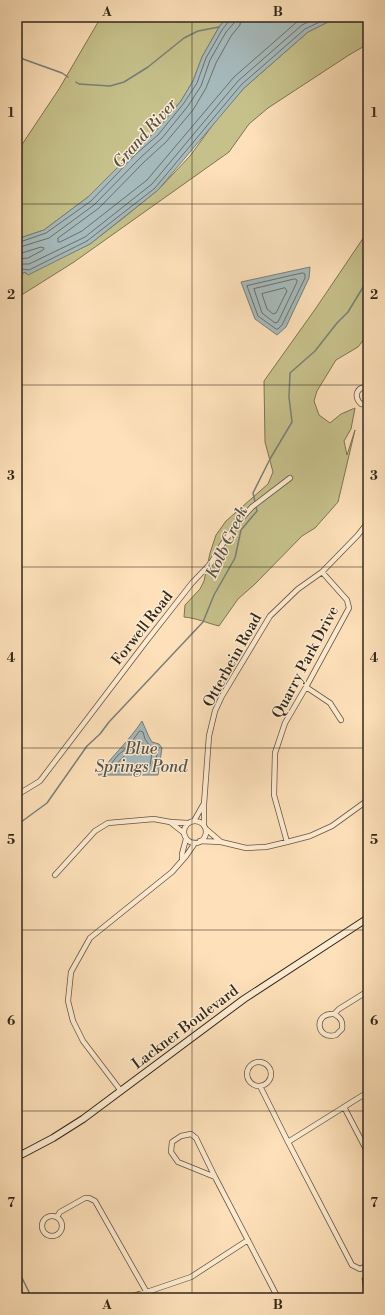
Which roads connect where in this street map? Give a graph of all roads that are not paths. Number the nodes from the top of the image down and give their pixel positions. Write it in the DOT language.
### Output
graph roads {
  1 [pos="368,387"];
  2 [pos="368,405"];
  3 [pos="290,478"];
  4 [pos="368,522"];
  5 [pos="322,572"];
  6 [pos="306,687"];
  7 [pos="342,720"];
  8 [pos="17,795"];
  9 [pos="368,800"];
  10 [pos="204,804"];
  11 [pos="170,822"];
  12 [pos="191,822"];
  13 [pos="205,827"];
  14 [pos="184,833"];
  15 [pos="186,839"];
  16 [pos="197,842"];
  17 [pos="221,842"];
  18 [pos="286,842"];
  19 [pos="182,859"];
  20 [pos="55,875"];
  21 [pos="368,918"];
  22 [pos="368,991"];
  23 [pos="334,1014"];
  24 [pos="260,1086"];
  25 [pos="121,1092"];
  26 [pos="368,1092"];
  27 [pos="344,1107"];
  28 [pos="288,1142"];
  29 [pos="368,1154"];
  30 [pos="17,1158"];
  31 [pos="215,1177"];
  32 [pos="56,1217"];
  33 [pos="248,1240"];
  34 [pos="368,1265"];
  35 [pos="147,1292"];
  36 [pos="126,1298"];
  37 [pos="150,1298"];
  38 [pos="278,1298"];
  1 -- 2 [label="street"];
  3 -- 8 [label="street, Forwell Road"];
  4 -- 5 [label="street, Otterbein Road"];
  5 -- 6 [label="street, Quarry Park Drive"];
  5 -- 10 [label="street, Otterbein Road"];
  6 -- 7 [label="street"];
  6 -- 18 [label="street, Quarry Park Drive"];
  9 -- 18 [label="street"];
  10 -- 12 [label="street, Otterbein Road"];
  10 -- 13 [label="street, Otterbein Road"];
  11 -- 12 [label="street"];
  11 -- 14 [label="street"];
  11 -- 20 [label="street"];
  12 -- 13 [label="street"];
  12 -- 14 [label="street, Otterbein Road"];
  13 -- 16 [label="street, Otterbein Road"];
  13 -- 17 [label="street"];
  14 -- 15 [label="street"];
  15 -- 16 [label="street"];
  15 -- 19 [label="street, Otterbein Road"];
  16 -- 17 [label="street"];
  16 -- 19 [label="street, Otterbein Road"];
  17 -- 18 [label="street"];
  19 -- 25 [label="street, Otterbein Road"];
  21 -- 25 [label="main road, Lackner Boulevard"];
  22 -- 23 [label="street"];
  23 -- 23 [label="street"];
  24 -- 24 [label="street"];
  24 -- 28 [label="street"];
  25 -- 30 [label="main road, Lackner Boulevard"];
  26 -- 27 [label="street"];
  27 -- 28 [label="street"];
  27 -- 29 [label="street"];
  28 -- 34 [label="street"];
  31 -- 31 [label="street"];
  31 -- 33 [label="street"];
  32 -- 32 [label="street"];
  32 -- 35 [label="street"];
  33 -- 35 [label="street"];
  33 -- 38 [label="street"];
  35 -- 36 [label="street"];
  35 -- 37 [label="street"];
}
